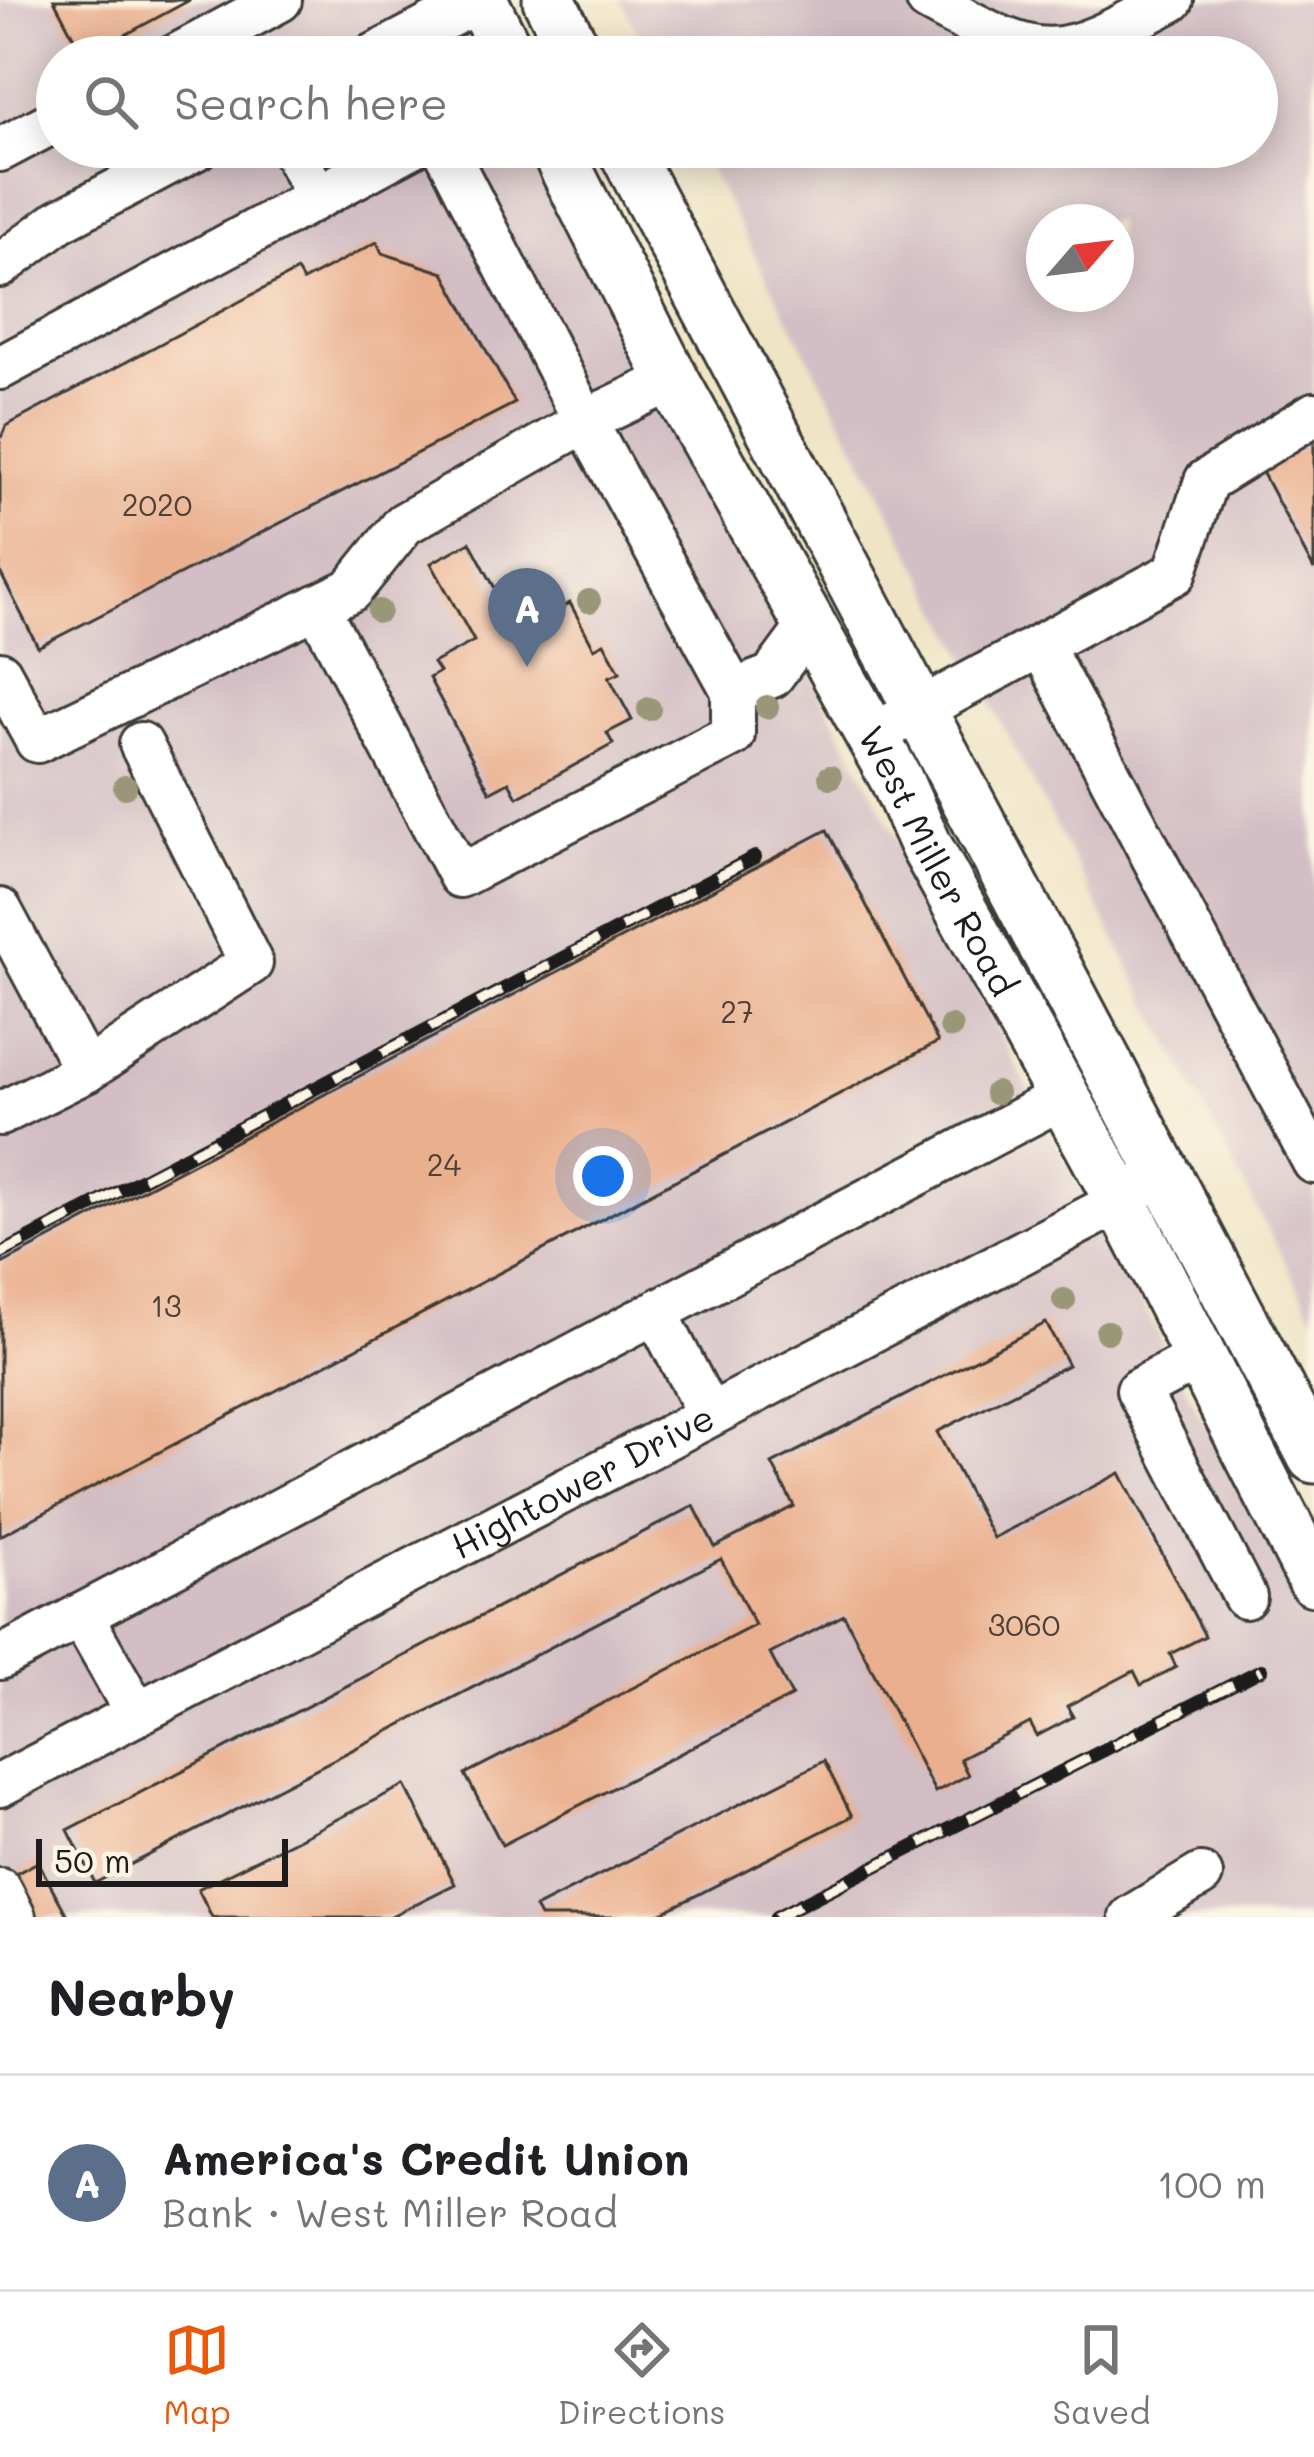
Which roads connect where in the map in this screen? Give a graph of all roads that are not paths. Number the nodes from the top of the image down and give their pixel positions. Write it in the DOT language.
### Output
graph roads {
  1 [pos="280,0"];
  2 [pos="480,0"];
  3 [pos="549,0"];
  4 [pos="928,0"];
  5 [pos="1172,0"];
  6 [pos="213,36"];
  7 [pos="411,36"];
  8 [pos="499,36"];
  9 [pos="567,36"];
  10 [pos="993,36"];
  11 [pos="1104,36"];
  12 [pos="36,131"];
  13 [pos="0,150"];
  14 [pos="159,168"];
  15 [pos="302,168"];
  16 [pos="371,168"];
  17 [pos="455,168"];
  18 [pos="566,168"];
  19 [pos="634,168"];
  20 [pos="317,196"];
  21 [pos="0,266"];
  22 [pos="0,368"];
  23 [pos="673,379"];
  24 [pos="1314,413"];
  25 [pos="585,421"];
  26 [pos="317,606"];
  27 [pos="809,626"];
  28 [pos="1041,644"];
  29 [pos="0,673"];
  30 [pos="733,691"];
  31 [pos="919,709"];
  32 [pos="871,736"];
  33 [pos="141,744"];
  34 [pos="0,910"];
  35 [pos="86,1071"];
  36 [pos="1063,1097"];
  37 [pos="0,1114"];
  38 [pos="1314,1162"];
  39 [pos="1164,1175"];
  40 [pos="1120,1201"];
  41 [pos="656,1312"];
  42 [pos="1200,1357"];
  43 [pos="710,1415"];
  44 [pos="1314,1457"];
  45 [pos="1314,1580"];
  46 [pos="1245,1597"];
  47 [pos="81,1615"];
  48 [pos="0,1658"];
  49 [pos="136,1714"];
  50 [pos="0,1785"];
  51 [pos="1201,1875"];
  52 [pos="0,1889"];
  53 [pos="14,1917"];
  54 [pos="1132,1917"];
  1 -- 6 [label="street"];
  2 -- 7 [label="street"];
  2 -- 8 [label="main road"];
  3 -- 9 [label="main road"];
  4 -- 10 [label="street"];
  5 -- 11 [label="street"];
  12 -- 13 [label="street"];
  14 -- 21 [label="street"];
  15 -- 20 [label="street"];
  16 -- 20 [label="street"];
  17 -- 25 [label="street"];
  18 -- 23 [label="main road, West Miller Road"];
  19 -- 31 [label="main road, West Miller Road"];
  20 -- 22 [label="street"];
  23 -- 25 [label="street"];
  23 -- 27 [label="main road, West Miller Road"];
  24 -- 28 [label="street"];
  25 -- 26 [label="street"];
  25 -- 30 [label="street"];
  26 -- 29 [label="street"];
  26 -- 30 [label="street"];
  27 -- 30 [label="street"];
  27 -- 32 [label="main road, West Miller Road"];
  28 -- 31 [label="street"];
  28 -- 38 [label="street"];
  31 -- 32 [label="street"];
  31 -- 39 [label="main road, West Miller Road"];
  32 -- 36 [label="main road, West Miller Road"];
  33 -- 35 [label="street"];
  34 -- 35 [label="street"];
  35 -- 37 [label="street"];
  36 -- 40 [label="main road, West Miller Road"];
  36 -- 41 [label="street"];
  39 -- 40 [label="street, Hightower Drive"];
  39 -- 44 [label="main road, West Miller Road"];
  40 -- 42 [label="main road, West Miller Road"];
  40 -- 43 [label="street, Hightower Drive"];
  41 -- 43 [label="street"];
  41 -- 47 [label="street"];
  42 -- 45 [label="main road, West Miller Road"];
  42 -- 46 [label="street"];
  43 -- 49 [label="street, Hightower Drive"];
  47 -- 48 [label="street"];
  47 -- 49 [label="street"];
  49 -- 50 [label="street, Hightower Drive"];
  51 -- 54 [label="street"];
  52 -- 53 [label="street"];
}
